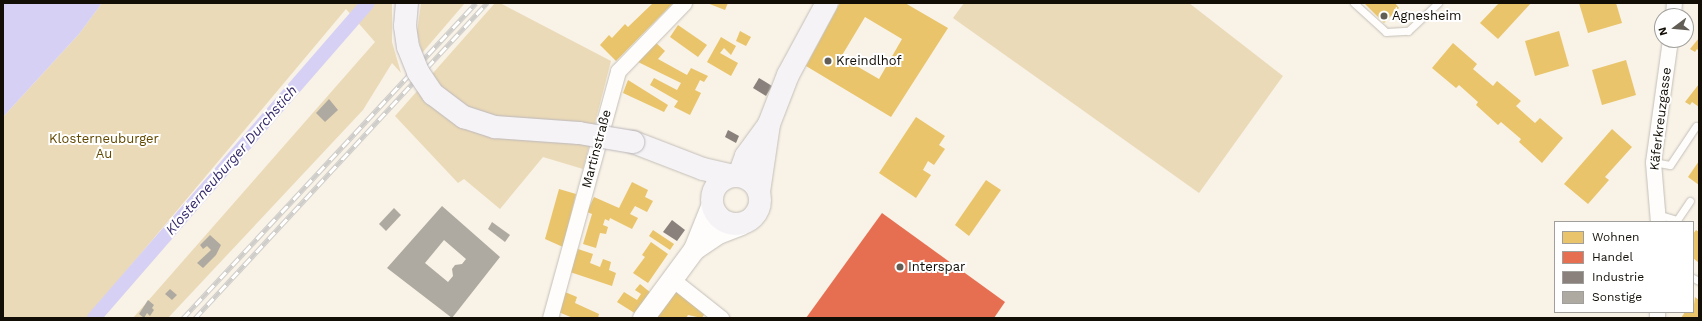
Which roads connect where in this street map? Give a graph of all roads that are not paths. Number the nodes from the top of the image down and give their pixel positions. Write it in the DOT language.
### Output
graph roads {
  1 [pos="407,3"];
  2 [pos="684,3"];
  3 [pos="827,3"];
  4 [pos="1354,3"];
  5 [pos="1438,3"];
  6 [pos="1669,48"];
  7 [pos="769,124"];
  8 [pos="1696,126"];
  9 [pos="661,155"];
  10 [pos="1653,162"];
  11 [pos="734,175"];
  12 [pos="759,192"];
  13 [pos="712,201"];
  14 [pos="1690,201"];
  15 [pos="1657,218"];
  16 [pos="741,224"];
  17 [pos="694,249"];
  18 [pos="672,279"];
  19 [pos="550,318"];
  20 [pos="642,318"];
  21 [pos="721,318"];
  1 -- 9 [label="main road, bridge"];
  2 -- 19 [label="street, Martinstraße"];
  3 -- 7 [label="main road"];
  4 -- 5 [label="lane"];
  6 -- 10 [label="street, Käferkreuzgasse"];
  7 -- 11 [label="main road"];
  7 -- 12 [label="main road"];
  8 -- 10 [label="lane"];
  9 -- 11 [label="main road"];
  9 -- 13 [label="main road"];
  10 -- 15 [label="street, Käferkreuzgasse"];
  11 -- 12 [label="main road"];
  11 -- 13 [label="main road"];
  12 -- 16 [label="main road"];
  13 -- 16 [label="main road"];
  13 -- 17 [label="main road"];
  14 -- 15 [label="lane"];
  16 -- 17 [label="main road"];
  17 -- 18 [label="main road"];
  18 -- 20 [label="main road"];
  18 -- 21 [label="street"];
}
